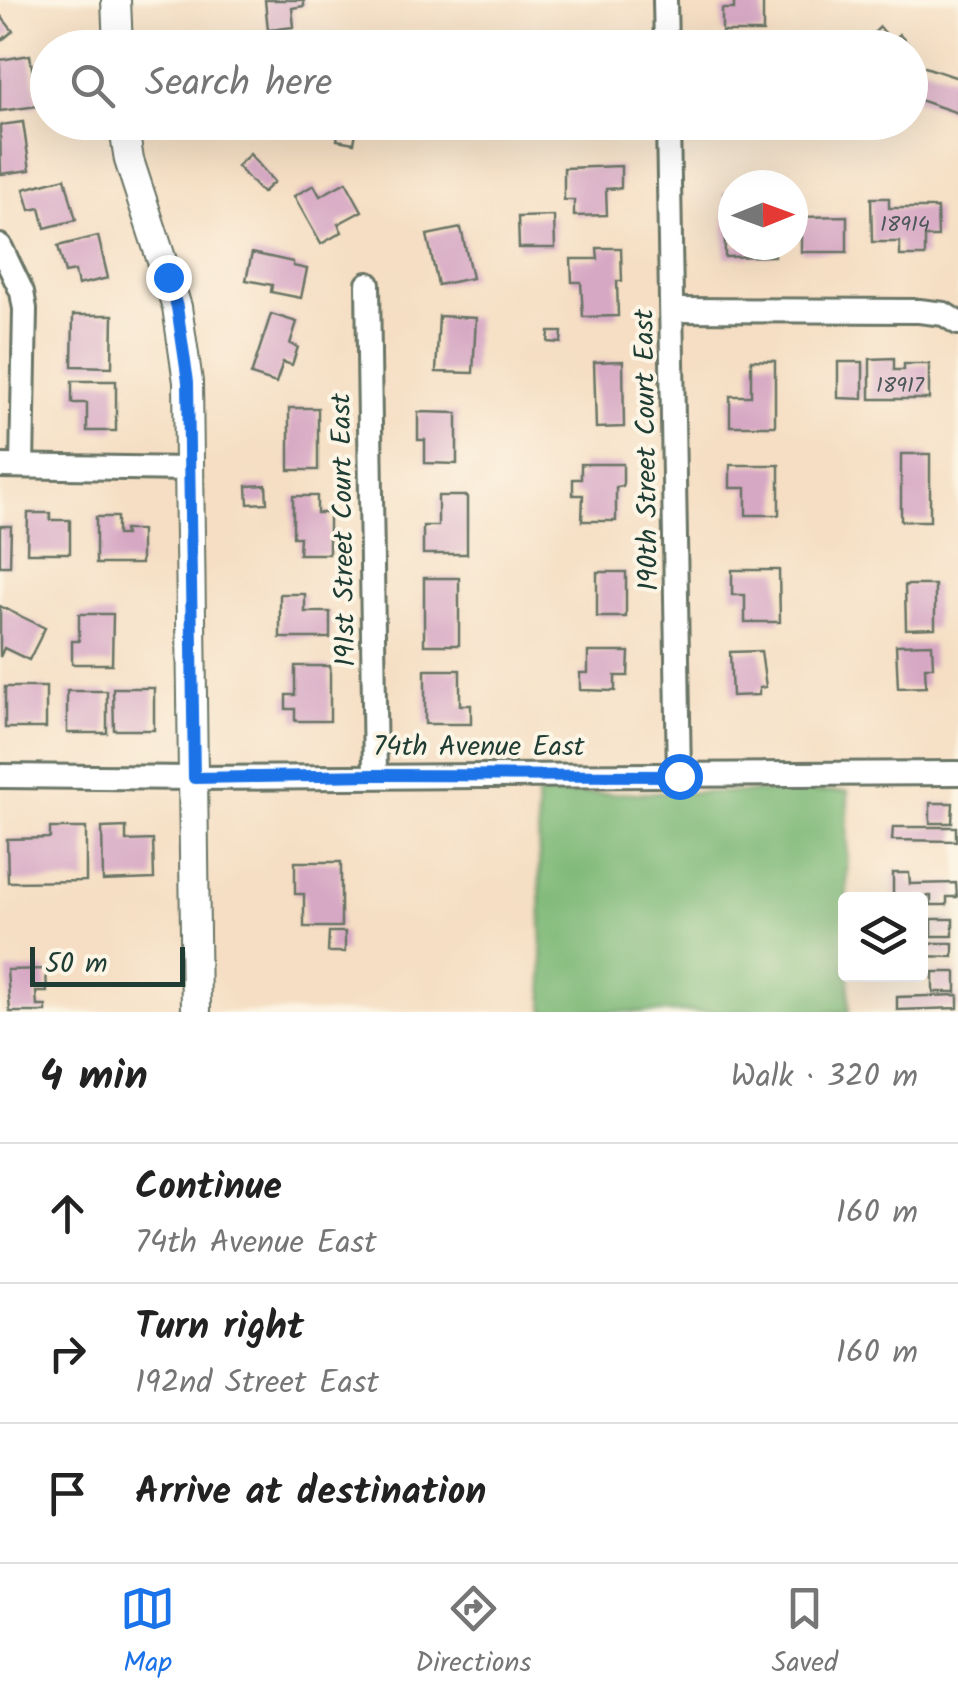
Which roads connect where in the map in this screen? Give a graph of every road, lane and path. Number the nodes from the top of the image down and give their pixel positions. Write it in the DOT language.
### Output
graph roads {
  1 [pos="116,0"];
  2 [pos="665,0"];
  3 [pos="117,30"];
  4 [pos="666,30"];
  5 [pos="126,140"];
  6 [pos="668,140"];
  7 [pos="0,246"];
  8 [pos="368,284"];
  9 [pos="673,310"];
  10 [pos="956,321"];
  11 [pos="11,466"];
  12 [pos="190,469"];
  13 [pos="958,773"];
  14 [pos="375,775"];
  15 [pos="0,776"];
  16 [pos="679,776"];
  17 [pos="194,778"];
  18 [pos="196,1012"];
  1 -- 3 [label="street"];
  2 -- 4 [label="street"];
  5 -- 12 [label="street"];
  6 -- 9 [label="street, 190th Street Court East"];
  7 -- 11 [label="street"];
  8 -- 14 [label="street, 191st Street Court East"];
  9 -- 10 [label="street"];
  9 -- 16 [label="street, 190th Street Court East"];
  11 -- 12 [label="street"];
  12 -- 17 [label="street"];
  13 -- 16 [label="street, 74th Avenue East"];
  14 -- 16 [label="street, 74th Avenue East"];
  14 -- 17 [label="street, 74th Avenue East"];
  15 -- 17 [label="street, 74th Avenue East"];
  17 -- 18 [label="street"];
}
